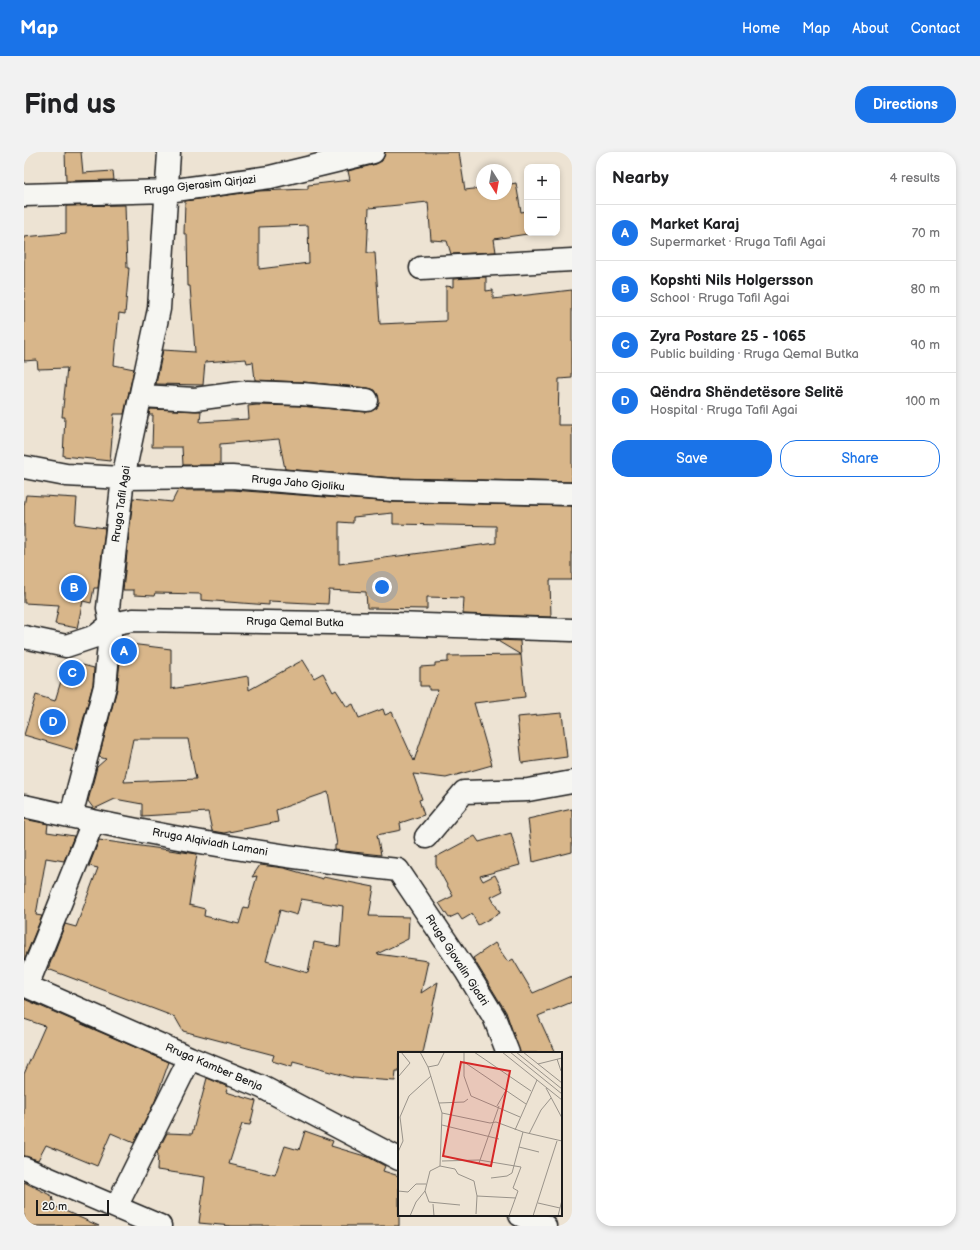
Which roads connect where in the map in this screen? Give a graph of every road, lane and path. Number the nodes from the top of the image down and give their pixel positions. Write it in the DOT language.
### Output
graph roads {
  1 [pos="373,152"];
  2 [pos="169,153"];
  3 [pos="168,191"];
  4 [pos="24,195"];
  5 [pos="572,260"];
  6 [pos="421,268"];
  7 [pos="142,396"];
  8 [pos="367,400"];
  9 [pos="24,467"];
  10 [pos="123,478"];
  11 [pos="572,494"];
  12 [pos="111,624"];
  13 [pos="572,630"];
  14 [pos="24,637"];
  15 [pos="572,782"];
  16 [pos="24,806"];
  17 [pos="71,816"];
  18 [pos="93,822"];
  19 [pos="426,837"];
  20 [pos="398,870"];
  21 [pos="26,985"];
  22 [pos="508,1052"];
  23 [pos="190,1058"];
  24 [pos="398,1158"];
  25 [pos="24,1168"];
  26 [pos="116,1207"];
  27 [pos="522,1216"];
  28 [pos="546,1216"];
  29 [pos="160,1226"];
  30 [pos="547,1226"];
  1 -- 3 [label="street, Rruga Gjerasim Qirjazi"];
  2 -- 3 [label="street, Rruga Tafil Agai"];
  3 -- 4 [label="street, Rruga Gjerasim Qirjazi"];
  3 -- 7 [label="street, Rruga Tafil Agai"];
  5 -- 6 [label="street"];
  7 -- 8 [label="street"];
  7 -- 10 [label="street, Rruga Tafil Agai"];
  9 -- 10 [label="street, Rruga Jaho Gjoliku"];
  10 -- 11 [label="street, Rruga Jaho Gjoliku"];
  10 -- 12 [label="street, Rruga Tafil Agai"];
  12 -- 13 [label="street, Rruga Qemal Butka"];
  12 -- 14 [label="street, Rruga Qemal Butka"];
  12 -- 17 [label="street, Rruga Tafil Agai"];
  15 -- 19 [label="street"];
  16 -- 17 [label="street, Rruga Alqiviadh Lamani"];
  17 -- 18 [label="street, Rruga Alqiviadh Lamani"];
  18 -- 20 [label="street, Rruga Alqiviadh Lamani"];
  18 -- 21 [label="street"];
  20 -- 22 [label="street, Rruga Gjovalin Gjadri"];
  21 -- 23 [label="street, Rruga Kamber Benja"];
  23 -- 24 [label="street, Rruga Kamber Benja"];
  23 -- 26 [label="street"];
  25 -- 26 [label="street"];
  26 -- 29 [label="street"];
  27 -- 30 [label="street"];
  28 -- 30 [label="street"];
}
